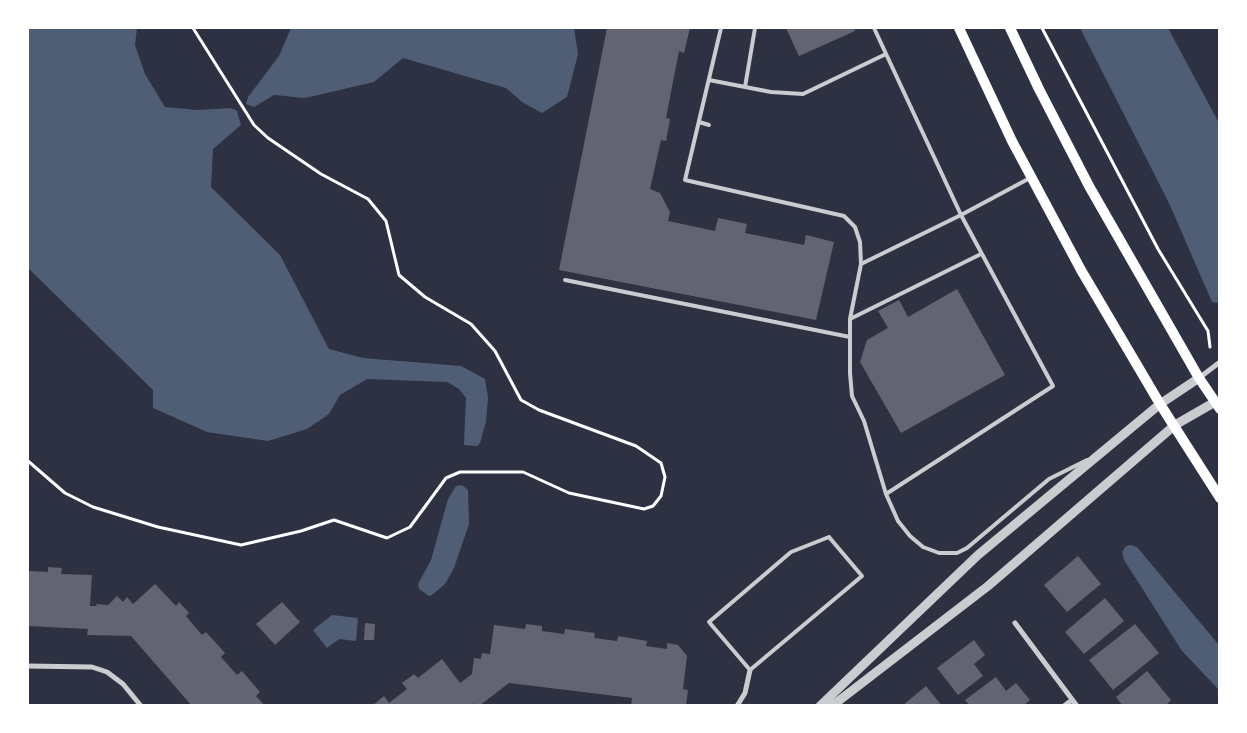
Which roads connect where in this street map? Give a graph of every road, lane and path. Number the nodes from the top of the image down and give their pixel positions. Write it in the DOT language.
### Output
graph roads {
  1 [pos="193,28"];
  2 [pos="721,28"];
  3 [pos="755,28"];
  4 [pos="874,28"];
  5 [pos="959,28"];
  6 [pos="1010,28"];
  7 [pos="1042,28"];
  8 [pos="886,54"];
  9 [pos="709,80"];
  10 [pos="746,87"];
  11 [pos="698,122"];
  12 [pos="709,125"];
  13 [pos="1031,177"];
  14 [pos="961,215"];
  15 [pos="981,254"];
  16 [pos="861,264"];
  17 [pos="565,280"];
  18 [pos="850,319"];
  19 [pos="850,336"];
  20 [pos="1210,347"];
  21 [pos="1220,362"];
  22 [pos="1199,378"];
  23 [pos="1218,403"];
  24 [pos="1160,404"];
  25 [pos="1175,425"];
  26 [pos="1102,453"];
  27 [pos="28,461"];
  28 [pos="886,494"];
  29 [pos="1220,498"];
  30 [pos="1016,623"];
  31 [pos="28,666"];
  32 [pos="750,670"];
  33 [pos="1072,700"];
  34 [pos="140,706"];
  35 [pos="737,706"];
  36 [pos="820,706"];
  37 [pos="832,706"];
  38 [pos="1064,706"];
  39 [pos="1077,706"];
  1 -- 27 [label="path"];
  2 -- 9 [label="lane"];
  3 -- 10 [label="lane"];
  4 -- 8 [label="lane"];
  5 -- 13 [label="main road"];
  6 -- 22 [label="main road"];
  7 -- 20 [label="path"];
  8 -- 10 [label="lane"];
  8 -- 14 [label="lane"];
  9 -- 10 [label="lane"];
  9 -- 11 [label="lane"];
  11 -- 12 [label="lane"];
  11 -- 16 [label="lane"];
  13 -- 14 [label="lane"];
  13 -- 24 [label="main road"];
  14 -- 15 [label="lane"];
  14 -- 16 [label="lane"];
  15 -- 18 [label="lane"];
  15 -- 28 [label="lane"];
  16 -- 18 [label="lane"];
  17 -- 19 [label="lane"];
  18 -- 19 [label="lane"];
  19 -- 28 [label="lane"];
  21 -- 22 [label="street"];
  22 -- 23 [label="main road"];
  22 -- 24 [label="street"];
  23 -- 25 [label="street"];
  24 -- 25 [label="main road"];
  24 -- 26 [label="street"];
  25 -- 29 [label="main road"];
  25 -- 37 [label="street"];
  26 -- 28 [label="lane"];
  26 -- 36 [label="street"];
  30 -- 33 [label="street"];
  31 -- 34 [label="street"];
  32 -- 32 [label="lane"];
  32 -- 35 [label="street"];
  33 -- 38 [label="street"];
  33 -- 39 [label="street"];
}
